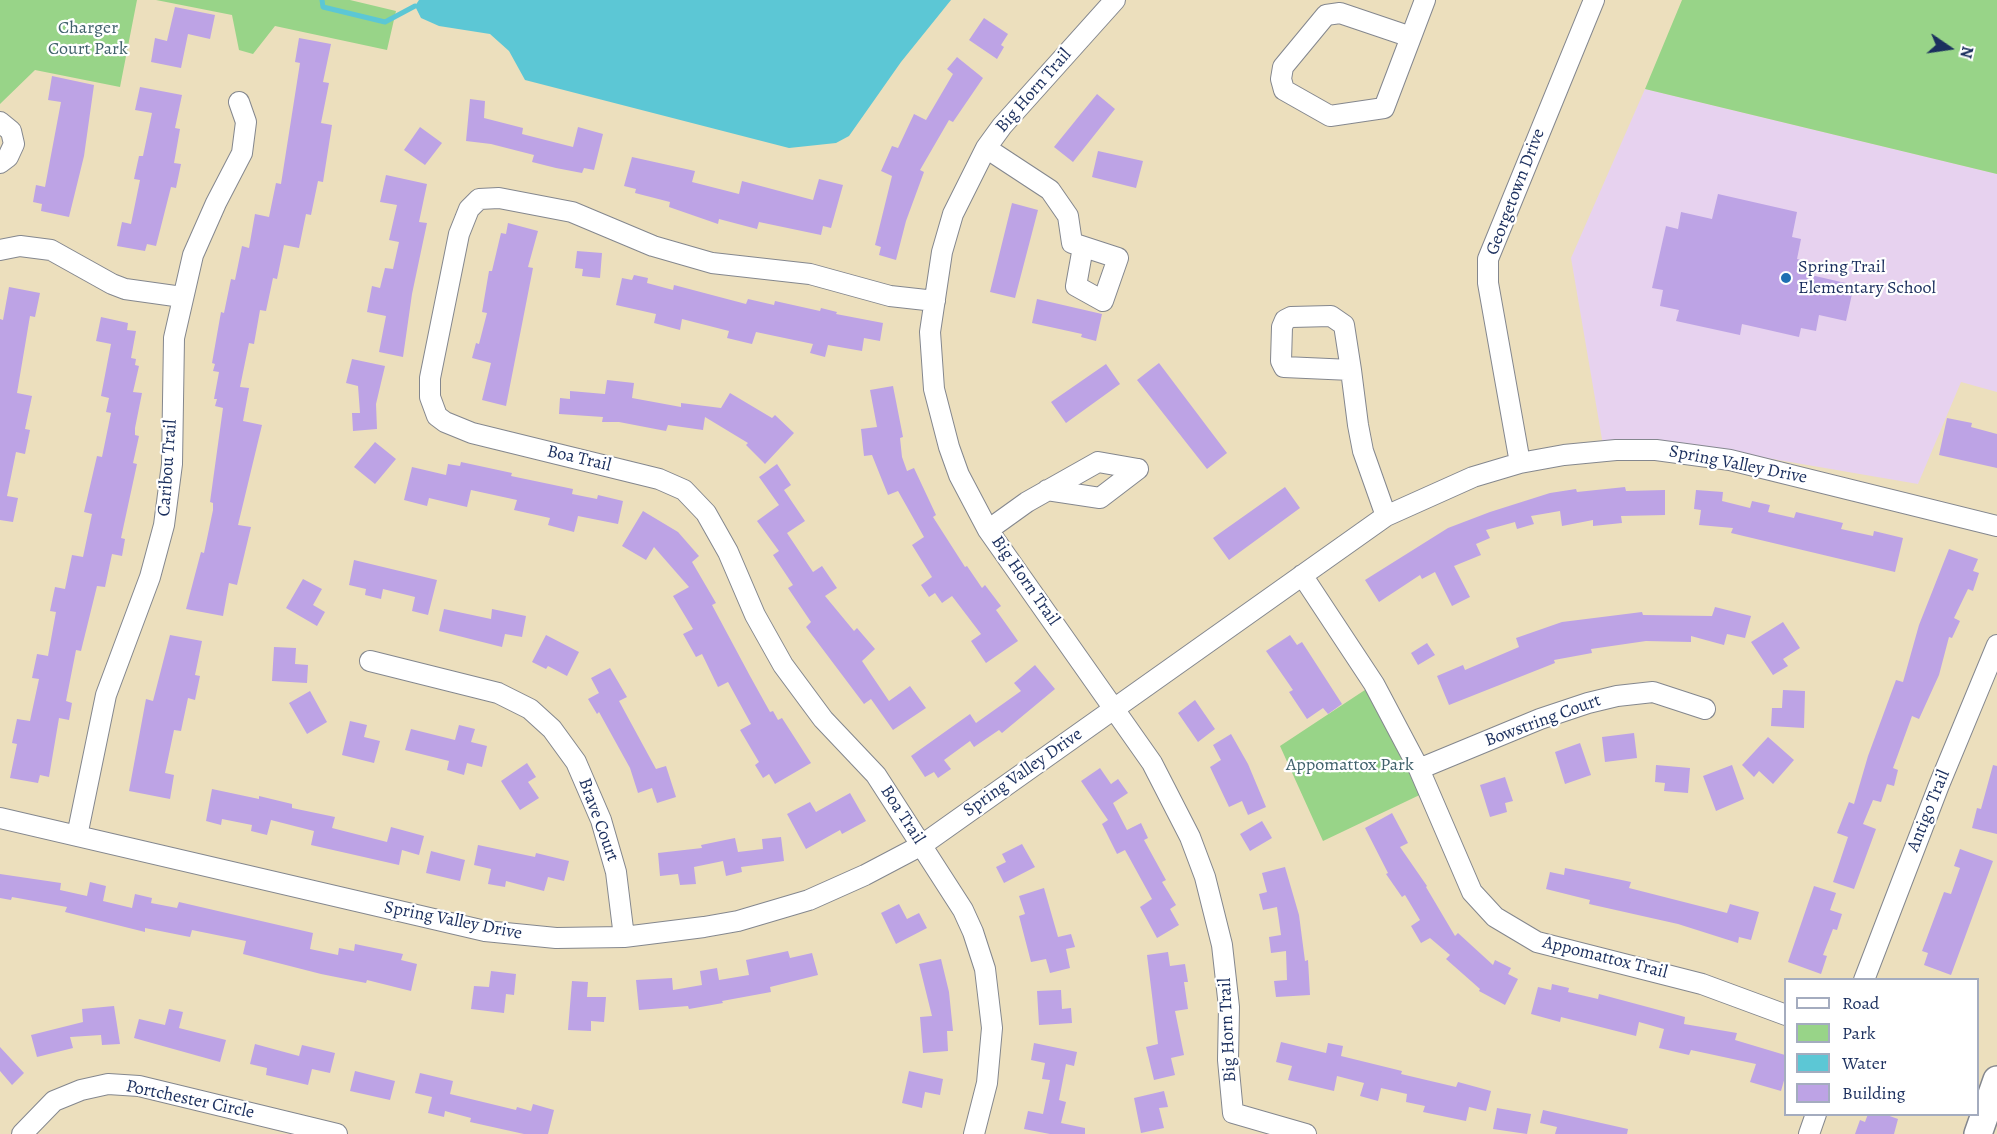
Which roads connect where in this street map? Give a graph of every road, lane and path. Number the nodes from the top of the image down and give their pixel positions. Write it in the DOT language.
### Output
graph roads {
  1 [pos="1115,0"];
  2 [pos="1425,0"];
  3 [pos="1594,0"];
  4 [pos="1411,37"];
  5 [pos="239,102"];
  6 [pos="0,122"];
  7 [pos="986,148"];
  8 [pos="0,163"];
  9 [pos="1,245"];
  10 [pos="1083,247"];
  11 [pos="182,297"];
  12 [pos="935,301"];
  13 [pos="1351,370"];
  14 [pos="1520,463"];
  15 [pos="1047,490"];
  16 [pos="1386,516"];
  17 [pos="1997,526"];
  18 [pos="988,530"];
  19 [pos="1302,575"];
  20 [pos="1997,645"];
  21 [pos="370,661"];
  22 [pos="1114,708"];
  23 [pos="1706,709"];
  24 [pos="1419,769"];
  25 [pos="0,818"];
  26 [pos="77,836"];
  27 [pos="922,845"];
  28 [pos="624,937"];
  29 [pos="1865,978"];
  30 [pos="1784,1015"];
  31 [pos="1997,1080"];
  32 [pos="1815,1116"];
  33 [pos="22,1134"];
  34 [pos="337,1134"];
  35 [pos="974,1134"];
  36 [pos="1306,1134"];
  37 [pos="1809,1134"];
  38 [pos="1978,1134"];
  1 -- 7 [label="street, Big Horn Trail"];
  2 -- 4 [label="street"];
  3 -- 14 [label="street, Georgetown Drive"];
  4 -- 4 [label="street"];
  5 -- 11 [label="street, Caribou Trail"];
  6 -- 8 [label="street"];
  7 -- 10 [label="street"];
  7 -- 12 [label="street, Big Horn Trail"];
  9 -- 11 [label="street"];
  11 -- 26 [label="street, Caribou Trail"];
  12 -- 18 [label="street, Big Horn Trail"];
  12 -- 27 [label="street, Boa Trail"];
  13 -- 16 [label="street"];
  14 -- 16 [label="street, Spring Valley Drive"];
  14 -- 17 [label="street, Spring Valley Drive"];
  15 -- 18 [label="street"];
  16 -- 19 [label="street, Spring Valley Drive"];
  18 -- 22 [label="street, Big Horn Trail"];
  19 -- 22 [label="street, Spring Valley Drive"];
  19 -- 24 [label="street, Appomattox Trail"];
  20 -- 29 [label="street, Antigo Trail"];
  21 -- 28 [label="street, Brave Court"];
  22 -- 27 [label="street, Spring Valley Drive"];
  22 -- 36 [label="street, Big Horn Trail"];
  23 -- 24 [label="street, Bowstring Court"];
  24 -- 30 [label="street, Appomattox Trail"];
  25 -- 26 [label="street, Spring Valley Drive"];
  26 -- 28 [label="street, Spring Valley Drive"];
  27 -- 28 [label="street, Spring Valley Drive"];
  27 -- 35 [label="street, Boa Trail"];
  31 -- 38 [label="main road"];
  32 -- 37 [label="street"];
  33 -- 34 [label="street, Portchester Circle"];
}
